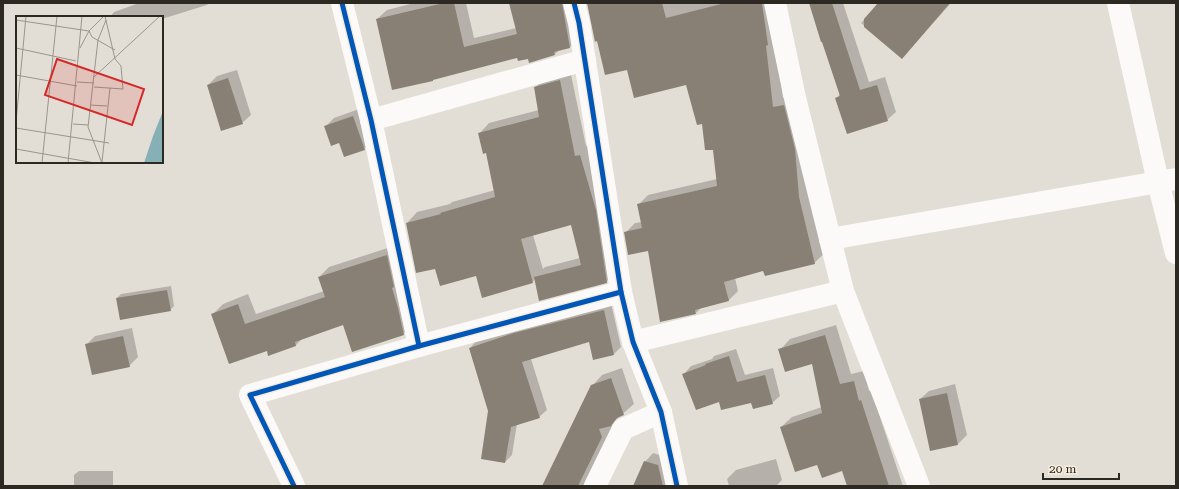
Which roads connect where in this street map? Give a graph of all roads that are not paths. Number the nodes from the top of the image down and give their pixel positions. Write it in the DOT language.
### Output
graph roads {
  1 [pos="342,3"];
  2 [pos="574,3"];
  3 [pos="775,3"];
  4 [pos="1118,3"];
  5 [pos="585,60"];
  6 [pos="371,120"];
  7 [pos="1167,181"];
  8 [pos="830,239"];
  9 [pos="1176,254"];
  10 [pos="843,291"];
  11 [pos="621,292"];
  12 [pos="632,342"];
  13 [pos="419,346"];
  14 [pos="661,412"];
  15 [pos="294,486"];
  16 [pos="595,486"];
  17 [pos="677,486"];
  18 [pos="919,486"];
  1 -- 6 [label="street"];
  2 -- 5 [label="street"];
  3 -- 8 [label="street"];
  4 -- 7 [label="street"];
  5 -- 6 [label="street"];
  5 -- 11 [label="street"];
  6 -- 13 [label="street"];
  7 -- 8 [label="street"];
  7 -- 9 [label="street"];
  8 -- 10 [label="street"];
  10 -- 12 [label="street"];
  10 -- 18 [label="street"];
  11 -- 12 [label="street"];
  11 -- 13 [label="street"];
  12 -- 14 [label="street"];
  13 -- 15 [label="street"];
  14 -- 16 [label="street"];
  14 -- 17 [label="street"];
}
